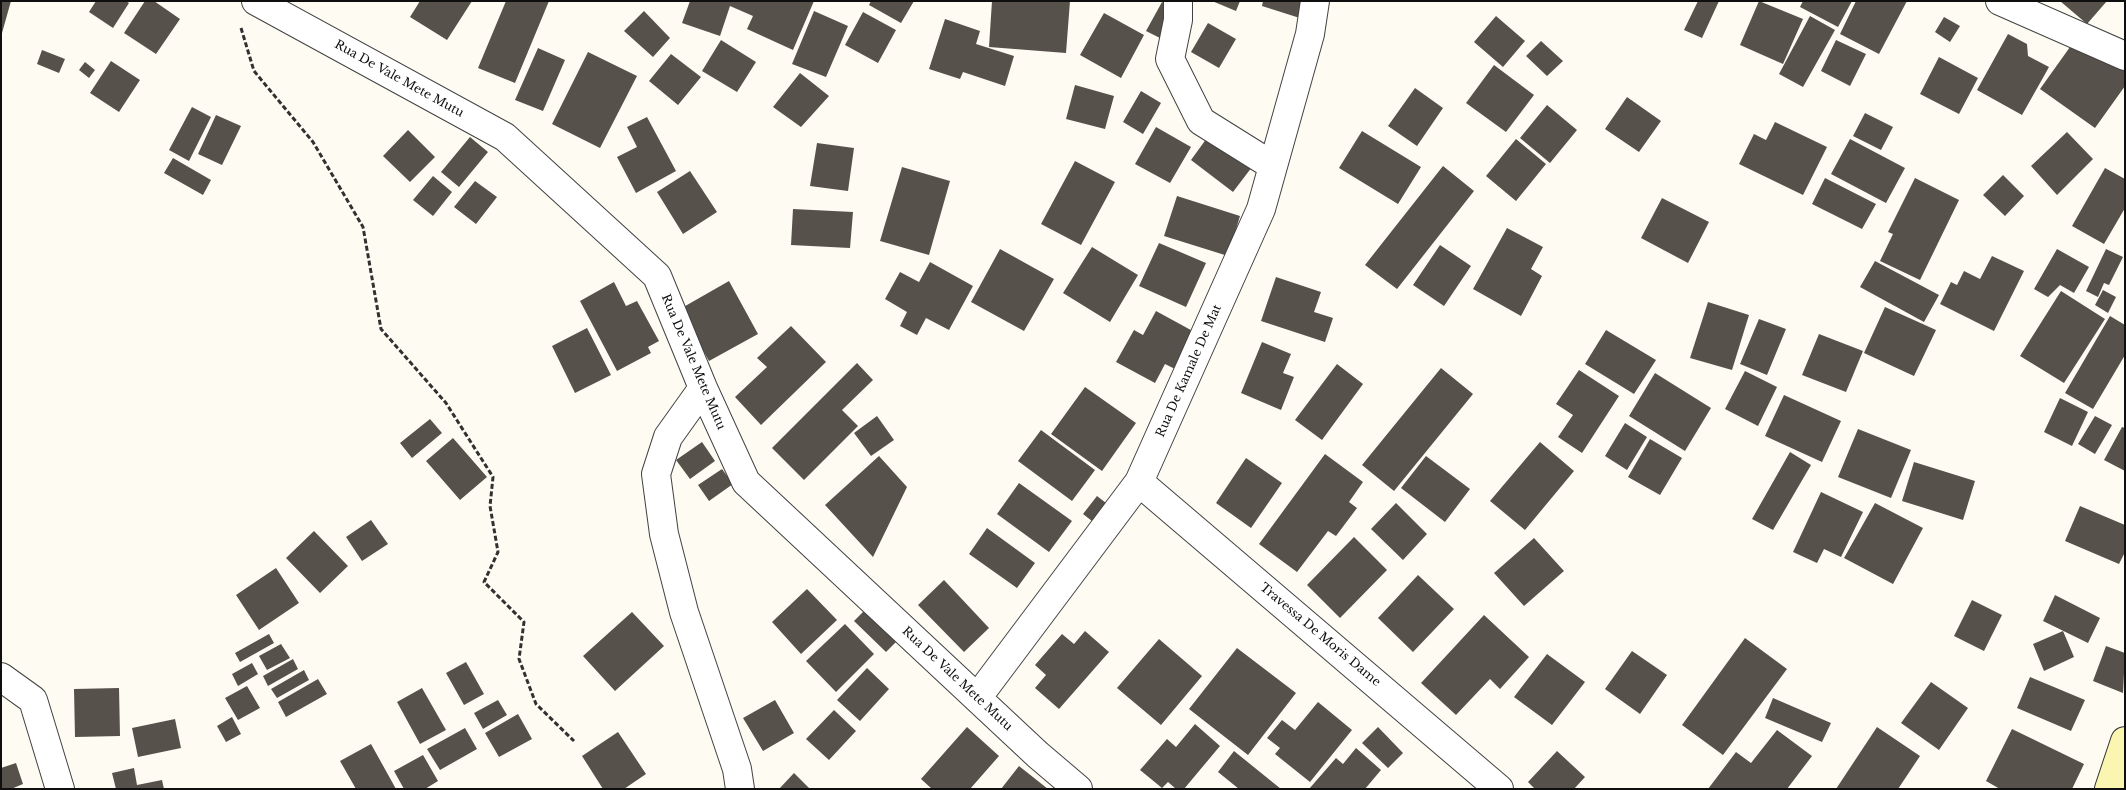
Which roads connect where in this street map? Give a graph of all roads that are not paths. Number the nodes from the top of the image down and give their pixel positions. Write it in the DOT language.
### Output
graph roads {
  1 [pos="1178,1"];
  2 [pos="1315,1"];
  3 [pos="2000,1"];
  4 [pos="247,10"];
  5 [pos="2125,56"];
  6 [pos="1273,166"];
  7 [pos="703,388"];
  8 [pos="1139,482"];
  9 [pos="1,677"];
  10 [pos="977,698"];
  11 [pos="2125,742"];
  12 [pos="60,789"];
  13 [pos="740,789"];
  14 [pos="1078,789"];
  15 [pos="1499,789"];
  16 [pos="2109,789"];
  1 -- 6 [label="street"];
  2 -- 6 [label="street, Rua De Kamale De Mat"];
  3 -- 5 [label="street"];
  4 -- 7 [label="street, Rua De Vale Mete Mutu"];
  6 -- 8 [label="street, Rua De Kamale De Mat"];
  7 -- 10 [label="street, Rua De Vale Mete Mutu"];
  7 -- 13 [label="street"];
  8 -- 10 [label="street, Rua De Kamale De Mat"];
  8 -- 15 [label="street, Travessa De Moris Dame"];
  9 -- 12 [label="street"];
  10 -- 14 [label="street, Rua De Vale Mete Mutu"];
  11 -- 16 [label="street"];
}
